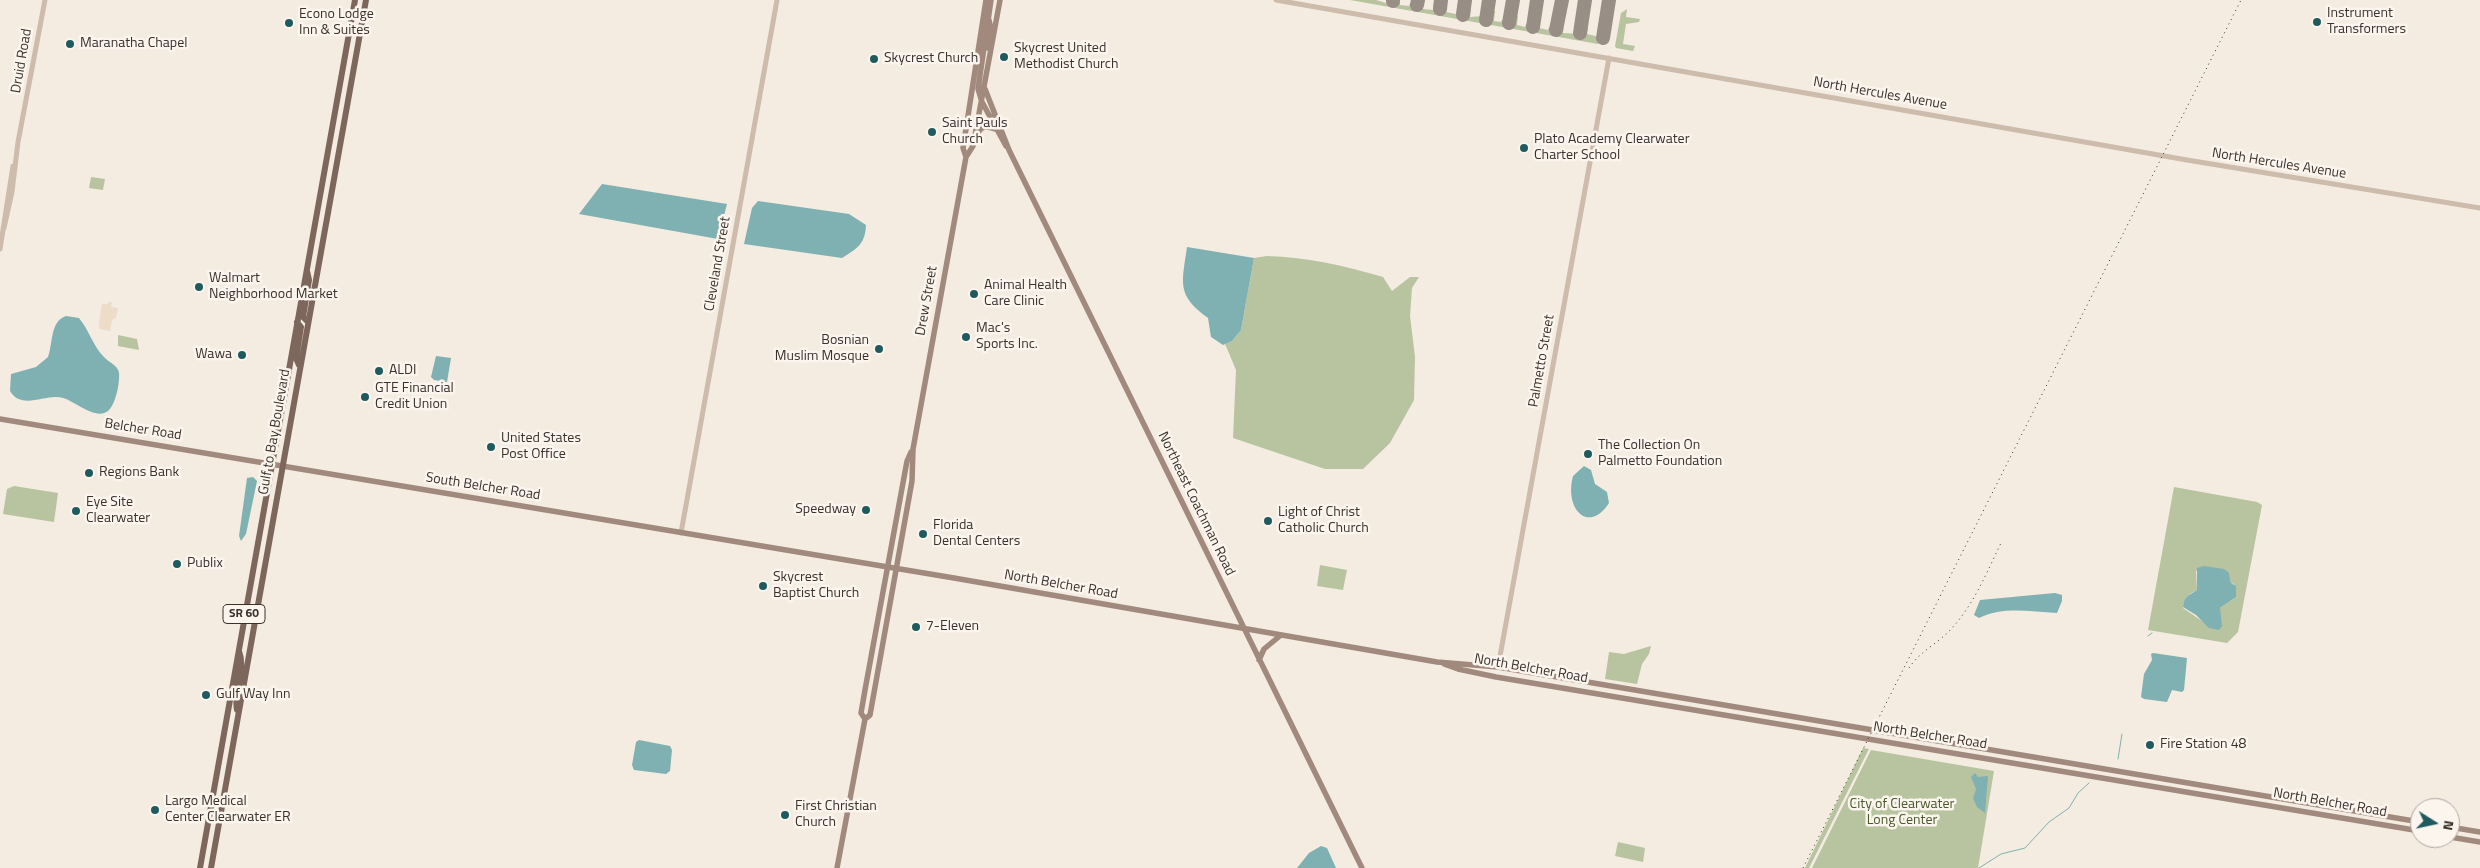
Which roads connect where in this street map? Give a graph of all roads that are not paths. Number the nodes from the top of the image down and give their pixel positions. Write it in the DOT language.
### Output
graph roads {
  1 [pos="45,0"];
  2 [pos="355,0"];
  3 [pos="366,0"];
  4 [pos="777,0"];
  5 [pos="986,0"];
  6 [pos="991,0"];
  7 [pos="1000,0"];
  8 [pos="1276,0"];
  9 [pos="986,18"];
  10 [pos="1609,58"];
  11 [pos="990,60"];
  12 [pos="984,87"];
  13 [pos="982,102"];
  14 [pos="996,130"];
  15 [pos="972,146"];
  16 [pos="1009,150"];
  17 [pos="966,157"];
  18 [pos="2480,208"];
  19 [pos="0,249"];
  20 [pos="307,267"];
  21 [pos="297,322"];
  22 [pos="308,322"];
  23 [pos="300,366"];
  24 [pos="0,419"];
  25 [pos="913,449"];
  26 [pos="271,464"];
  27 [pos="282,466"];
  28 [pos="680,533"];
  29 [pos="887,568"];
  30 [pos="896,570"];
  31 [pos="1244,629"];
  32 [pos="1281,635"];
  33 [pos="238,650"];
  34 [pos="1259,660"];
  35 [pos="1438,662"];
  36 [pos="1498,667"];
  37 [pos="238,716"];
  38 [pos="865,719"];
  39 [pos="2410,820"];
  40 [pos="2460,829"];
  41 [pos="2410,830"];
  42 [pos="2480,832"];
  43 [pos="2460,839"];
  44 [pos="2480,842"];
  45 [pos="200,868"];
  46 [pos="211,868"];
  47 [pos="837,868"];
  48 [pos="1362,868"];
  1 -- 19 [label="street, Druid Road"];
  2 -- 20 [label="main road, Gulf to Bay Boulevard / SR 60"];
  3 -- 22 [label="main road, Gulf to Bay Boulevard / SR 60"];
  4 -- 28 [label="street, Cleveland Street"];
  5 -- 9 [label="main road, Drew Street"];
  6 -- 9 [label="main road, Drew Street"];
  7 -- 11 [label="main road, Drew Street"];
  8 -- 10 [label="street, North Hercules Avenue"];
  9 -- 11 [label="main road"];
  9 -- 13 [label="main road, Drew Street"];
  9 -- 17 [label="main road, Drew Street"];
  10 -- 18 [label="street, North Hercules Avenue"];
  10 -- 36 [label="street, Palmetto Street"];
  11 -- 12 [label="main road, Drew Street"];
  12 -- 13 [label="main road, Drew Street"];
  12 -- 16 [label="main road, Northeast Coachman Road"];
  13 -- 14 [label="main road, Northeast Coachman Road"];
  13 -- 15 [label="main road, Drew Street"];
  14 -- 15 [label="main road"];
  14 -- 16 [label="main road, Northeast Coachman Road"];
  15 -- 17 [label="main road, Drew Street"];
  16 -- 31 [label="main road, Northeast Coachman Road"];
  17 -- 25 [label="main road, Drew Street"];
  20 -- 21 [label="main road, Gulf to Bay Boulevard / SR 60"];
  20 -- 22 [label="main road"];
  21 -- 23 [label="main road"];
  21 -- 26 [label="main road, Gulf to Bay Boulevard / SR 60"];
  22 -- 23 [label="main road, Gulf to Bay Boulevard / SR 60"];
  23 -- 27 [label="main road, Gulf to Bay Boulevard / SR 60"];
  24 -- 26 [label="main road, Belcher Road"];
  25 -- 29 [label="main road, Drew Street"];
  25 -- 30 [label="main road, Drew Street"];
  26 -- 27 [label="main road, Belcher Road"];
  26 -- 33 [label="main road, Gulf to Bay Boulevard / SR 60"];
  27 -- 28 [label="main road, South Belcher Road"];
  27 -- 37 [label="main road, Gulf to Bay Boulevard / SR 60"];
  28 -- 29 [label="main road, North Belcher Road"];
  29 -- 30 [label="main road, North Belcher Road"];
  29 -- 38 [label="main road, Drew Street"];
  30 -- 31 [label="main road, North Belcher Road"];
  30 -- 38 [label="main road, Drew Street"];
  31 -- 32 [label="main road, North Belcher Road"];
  31 -- 34 [label="main road, Northeast Coachman Road"];
  32 -- 34 [label="main road"];
  32 -- 35 [label="main road, North Belcher Road"];
  33 -- 37 [label="main road"];
  33 -- 45 [label="main road, Gulf to Bay Boulevard / SR 60"];
  34 -- 48 [label="main road, Northeast Coachman Road"];
  35 -- 36 [label="main road, North Belcher Road"];
  35 -- 41 [label="main road, North Belcher Road"];
  36 -- 39 [label="main road, North Belcher Road"];
  37 -- 46 [label="main road, Gulf to Bay Boulevard / SR 60"];
  38 -- 47 [label="main road, Drew Street"];
  40 -- 42 [label="main road"];
  43 -- 44 [label="main road"];
}
